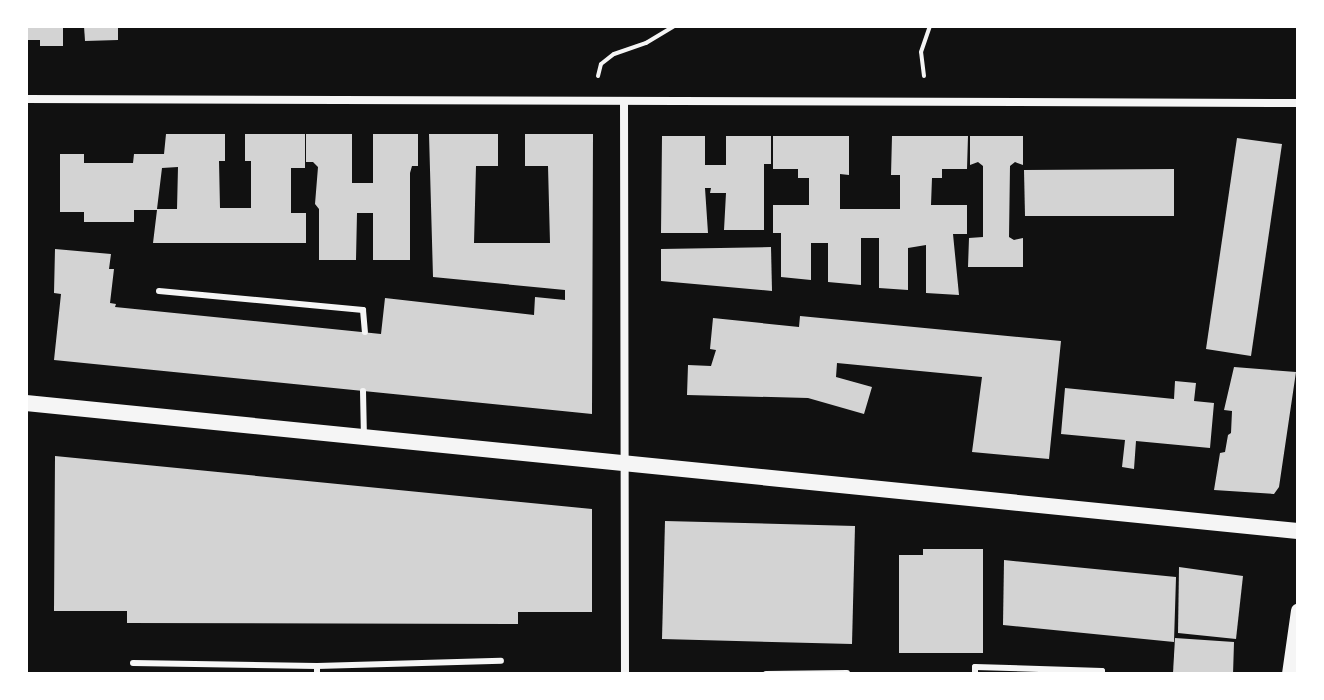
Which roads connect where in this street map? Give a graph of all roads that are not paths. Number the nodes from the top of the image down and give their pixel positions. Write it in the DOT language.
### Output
graph roads {
  1 [pos="26,99"];
  2 [pos="624,101"];
  3 [pos="1298,103"];
  4 [pos="159,291"];
  5 [pos="365,332"];
  6 [pos="363,391"];
  7 [pos="26,403"];
  8 [pos="364,437"];
  9 [pos="625,463"];
  10 [pos="1298,531"];
  11 [pos="1298,611"];
  12 [pos="501,661"];
  13 [pos="133,663"];
  14 [pos="317,670"];
  15 [pos="847,673"];
  16 [pos="625,674"];
  17 [pos="766,674"];
  18 [pos="975,674"];
  19 [pos="1102,674"];
  20 [pos="1289,674"];
  1 -- 2 [label="street"];
  2 -- 3 [label="street"];
  2 -- 9 [label="street"];
  4 -- 5 [label="lane"];
  6 -- 8 [label="lane"];
  7 -- 8 [label="main road"];
  8 -- 9 [label="main road"];
  9 -- 10 [label="main road"];
  9 -- 16 [label="street"];
  11 -- 20 [label="street"];
  12 -- 14 [label="lane"];
  13 -- 14 [label="lane"];
  15 -- 17 [label="lane"];
  18 -- 19 [label="lane"];
}
